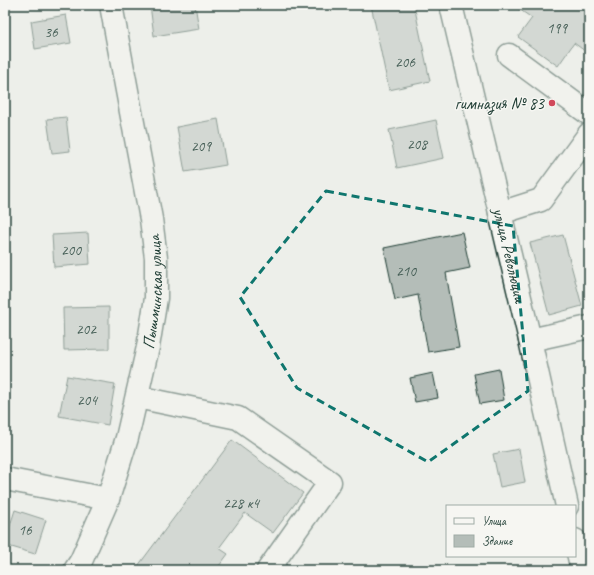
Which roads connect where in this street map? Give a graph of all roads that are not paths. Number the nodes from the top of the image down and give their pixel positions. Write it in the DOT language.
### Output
graph roads {
  1 [pos="111,5"];
  2 [pos="450,5"];
  3 [pos="509,55"];
  4 [pos="589,114"];
  5 [pos="589,134"];
  6 [pos="500,213"];
  7 [pos="589,327"];
  8 [pos="530,340"];
  9 [pos="137,397"];
  10 [pos="5,479"];
  11 [pos="108,499"];
  12 [pos="567,505"];
  13 [pos="576,544"];
  14 [pos="75,570"];
  15 [pos="268,570"];
  16 [pos="582,570"];
  1 -- 9 [label="street, Пышминская улица"];
  2 -- 6 [label="street, улица Революции"];
  3 -- 4 [label="street"];
  5 -- 6 [label="street"];
  6 -- 8 [label="street, улица Революции"];
  7 -- 8 [label="street"];
  8 -- 12 [label="street, улица Революции"];
  9 -- 11 [label="street, Пышминская улица"];
  9 -- 15 [label="street"];
  10 -- 11 [label="street"];
  11 -- 14 [label="street, Пышминская улица"];
  13 -- 16 [label="street"];
}
